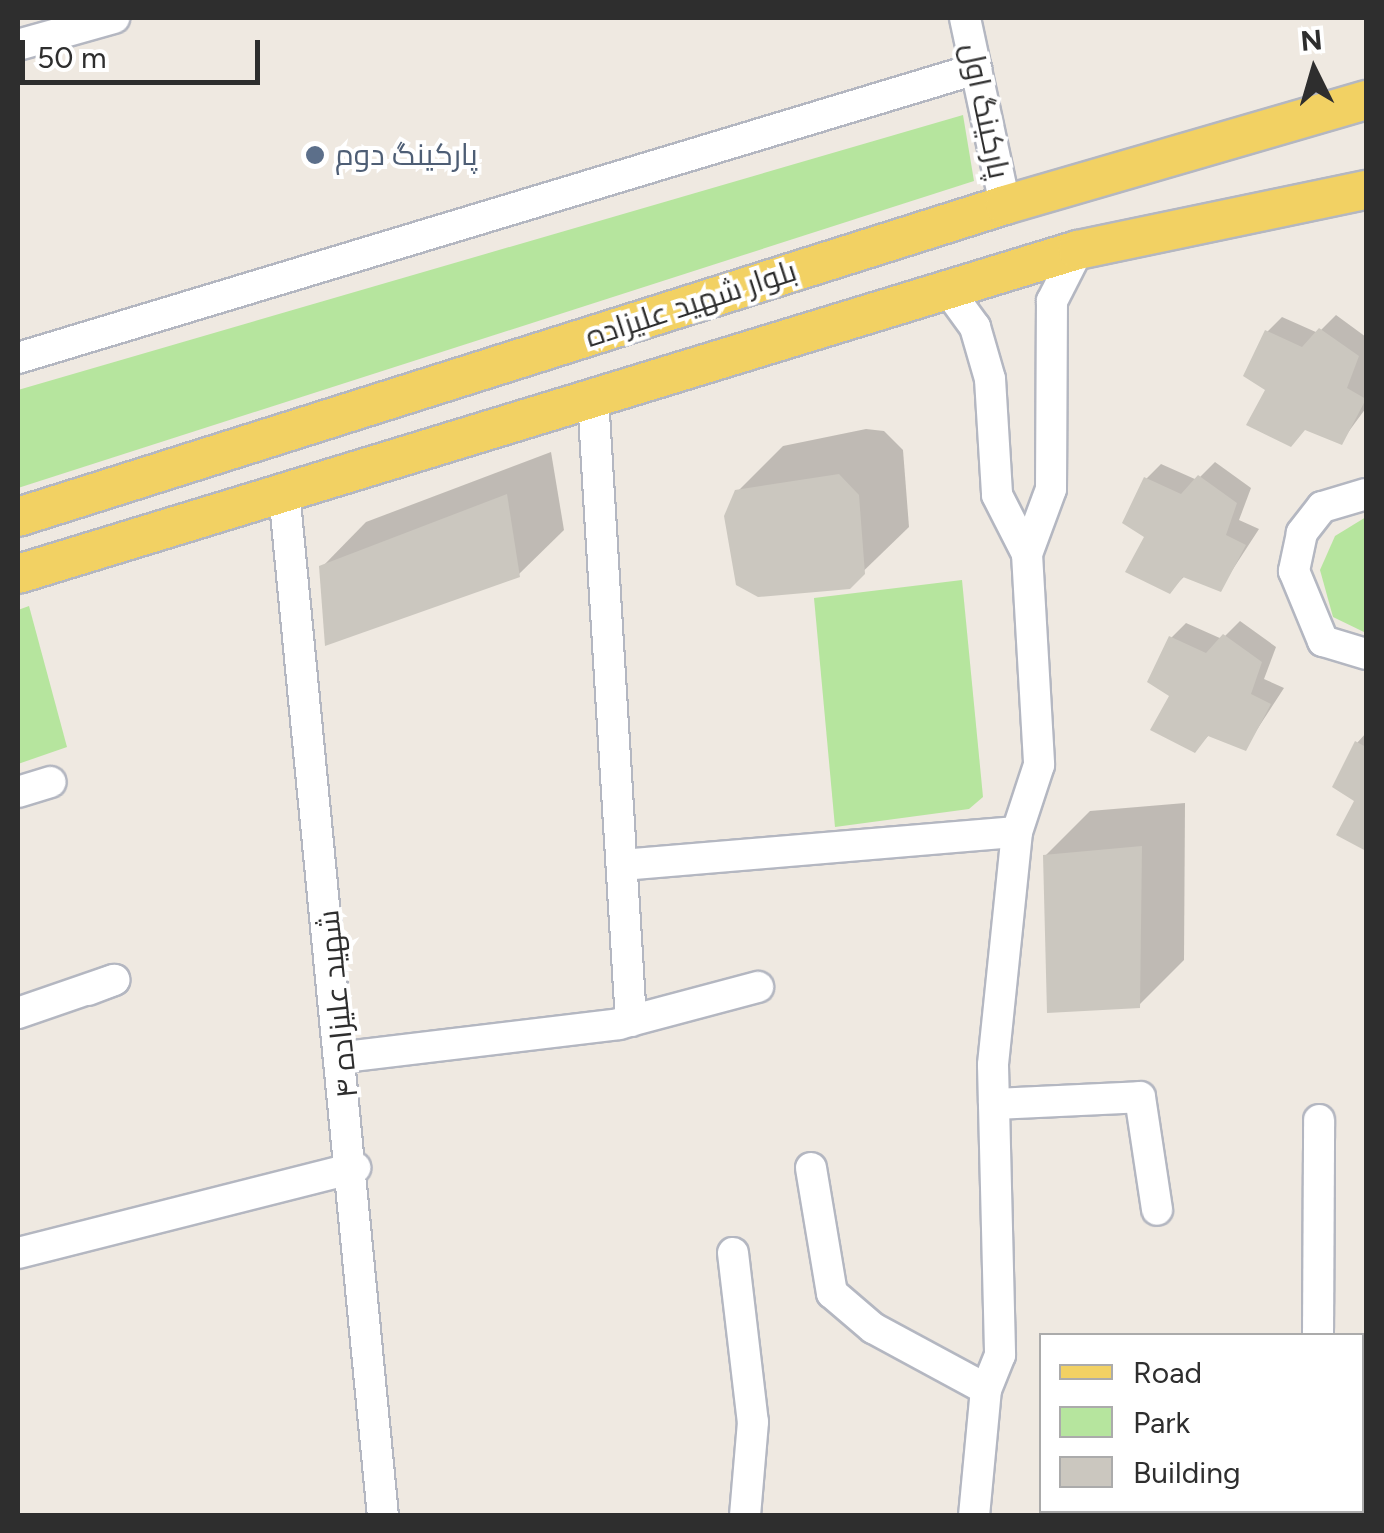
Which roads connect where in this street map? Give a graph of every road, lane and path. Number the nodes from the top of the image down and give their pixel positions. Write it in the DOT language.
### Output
graph roads {
  1 [pos="112,18"];
  2 [pos="965,18"];
  3 [pos="18,45"];
  4 [pos="976,69"];
  5 [pos="1366,100"];
  6 [pos="1366,119"];
  7 [pos="1291,124"];
  8 [pos="1366,190"];
  9 [pos="1004,205"];
  10 [pos="1078,250"];
  11 [pos="948,290"];
  12 [pos="18,358"];
  13 [pos="593,398"];
  14 [pos="284,492"];
  15 [pos="1366,494"];
  16 [pos="18,517"];
  17 [pos="1026,554"];
  18 [pos="18,574"];
  19 [pos="1366,654"];
  20 [pos="51,782"];
  21 [pos="18,792"];
  22 [pos="1017,832"];
  23 [pos="622,866"];
  24 [pos="758,987"];
  25 [pos="88,990"];
  26 [pos="18,1013"];
  27 [pos="630,1021"];
  28 [pos="344,1058"];
  29 [pos="994,1104"];
  30 [pos="1319,1120"];
  31 [pos="356,1168"];
  32 [pos="811,1168"];
  33 [pos="1157,1210"];
  34 [pos="18,1252"];
  35 [pos="733,1254"];
  36 [pos="1318,1333"];
  37 [pos="986,1389"];
  38 [pos="382,1516"];
  39 [pos="745,1516"];
  40 [pos="974,1516"];
  1 -- 3 [label="street"];
  2 -- 4 [label="street, پارکینگ اول"];
  4 -- 9 [label="street, پارکینگ اول"];
  4 -- 12 [label="street"];
  5 -- 7 [label="main road, بلوار شهید علیزاده"];
  6 -- 7 [label="main road"];
  7 -- 9 [label="main road, بلوار شهید علیزاده"];
  8 -- 10 [label="main road, بلوار شهید علیزاده"];
  9 -- 16 [label="main road, بلوار شهید علیزاده"];
  10 -- 11 [label="main road, بلوار شهید علیزاده"];
  10 -- 17 [label="street"];
  11 -- 13 [label="main road, بلوار شهید علیزاده"];
  11 -- 17 [label="street"];
  13 -- 14 [label="main road, بلوار شهید علیزاده"];
  13 -- 23 [label="street"];
  14 -- 18 [label="main road, بلوار شهید علیزاده"];
  14 -- 28 [label="street, شهید علیزاده ۴"];
  15 -- 19 [label="street"];
  17 -- 22 [label="street"];
  20 -- 21 [label="street"];
  22 -- 23 [label="street"];
  22 -- 29 [label="street"];
  23 -- 27 [label="street"];
  24 -- 27 [label="street"];
  25 -- 26 [label="street"];
  27 -- 28 [label="street"];
  28 -- 31 [label="street, شهید علیزاده ۴"];
  29 -- 33 [label="street"];
  29 -- 37 [label="street"];
  30 -- 36 [label="street"];
  31 -- 34 [label="street"];
  31 -- 38 [label="street, شهید علیزاده ۴"];
  32 -- 37 [label="street"];
  35 -- 39 [label="street"];
  37 -- 40 [label="street"];
}
